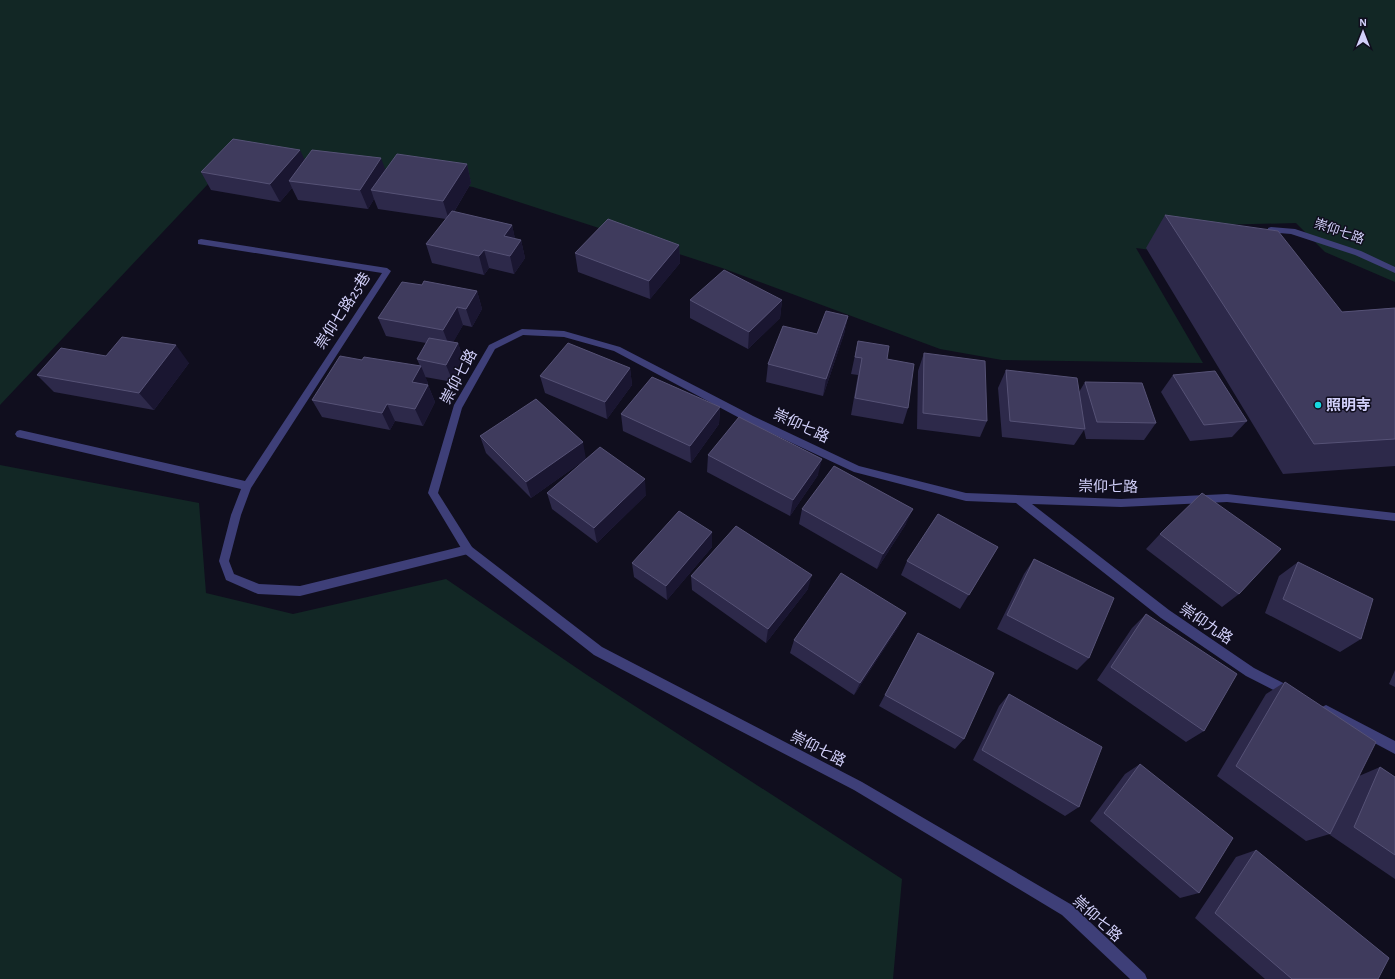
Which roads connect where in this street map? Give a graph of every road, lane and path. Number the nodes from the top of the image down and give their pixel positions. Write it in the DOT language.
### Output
graph roads {
  1 [pos="1271,230"];
  2 [pos="201,242"];
  3 [pos="1395,270"];
  4 [pos="20,434"];
  5 [pos="247,486"];
  6 [pos="1018,499"];
  7 [pos="1395,517"];
  8 [pos="468,550"];
  9 [pos="1299,697"];
  10 [pos="1320,707"];
  11 [pos="1395,748"];
  12 [pos="1140,979"];
  1 -- 3 [label="street, 崇仰七路"];
  2 -- 5 [label="street, 崇仰七路25巷"];
  4 -- 5 [label="street"];
  5 -- 8 [label="street, 崇仰七路25巷"];
  6 -- 7 [label="street, 崇仰七路"];
  6 -- 8 [label="street, 崇仰七路"];
  6 -- 9 [label="street, 崇仰九路"];
  8 -- 12 [label="street, 崇仰七路"];
  10 -- 11 [label="street"];
}
